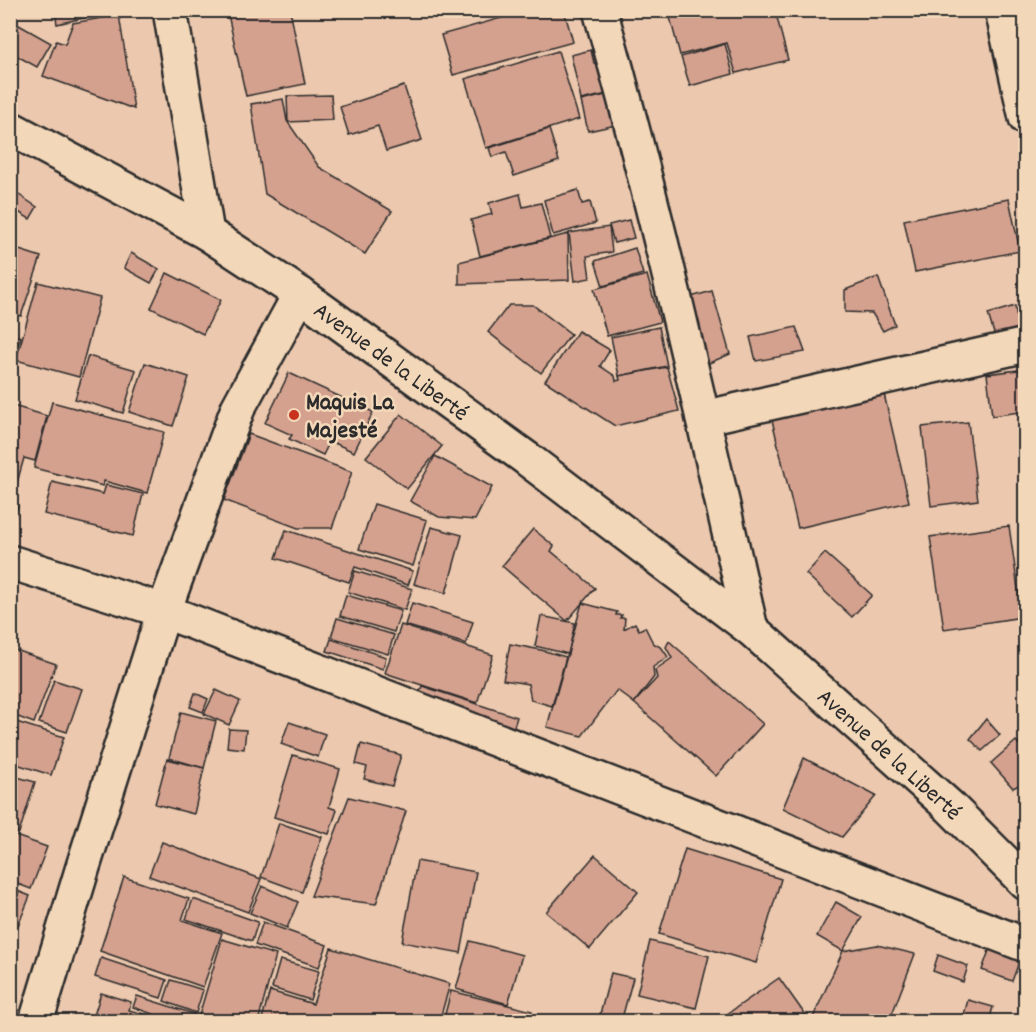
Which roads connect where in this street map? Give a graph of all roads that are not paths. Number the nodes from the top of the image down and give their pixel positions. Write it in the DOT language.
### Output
graph roads {
  1 [pos="170,10"];
  2 [pos="600,10"];
  3 [pos="1002,10"];
  4 [pos="1026,118"];
  5 [pos="10,128"];
  6 [pos="207,233"];
  7 [pos="300,294"];
  8 [pos="1026,345"];
  9 [pos="703,418"];
  10 [pos="10,562"];
  11 [pos="164,611"];
  12 [pos="751,629"];
  13 [pos="1026,882"];
  14 [pos="1026,945"];
  15 [pos="36,1022"];
  1 -- 6 [label="street"];
  2 -- 9 [label="street"];
  3 -- 4 [label="street"];
  5 -- 6 [label="street, Avenue de la Liberté"];
  6 -- 7 [label="street, Avenue de la Liberté"];
  7 -- 11 [label="street"];
  7 -- 12 [label="street, Avenue de la Liberté"];
  8 -- 9 [label="street"];
  9 -- 12 [label="street"];
  10 -- 11 [label="street"];
  11 -- 14 [label="street"];
  11 -- 15 [label="street"];
  12 -- 13 [label="street, Avenue de la Liberté"];
}
